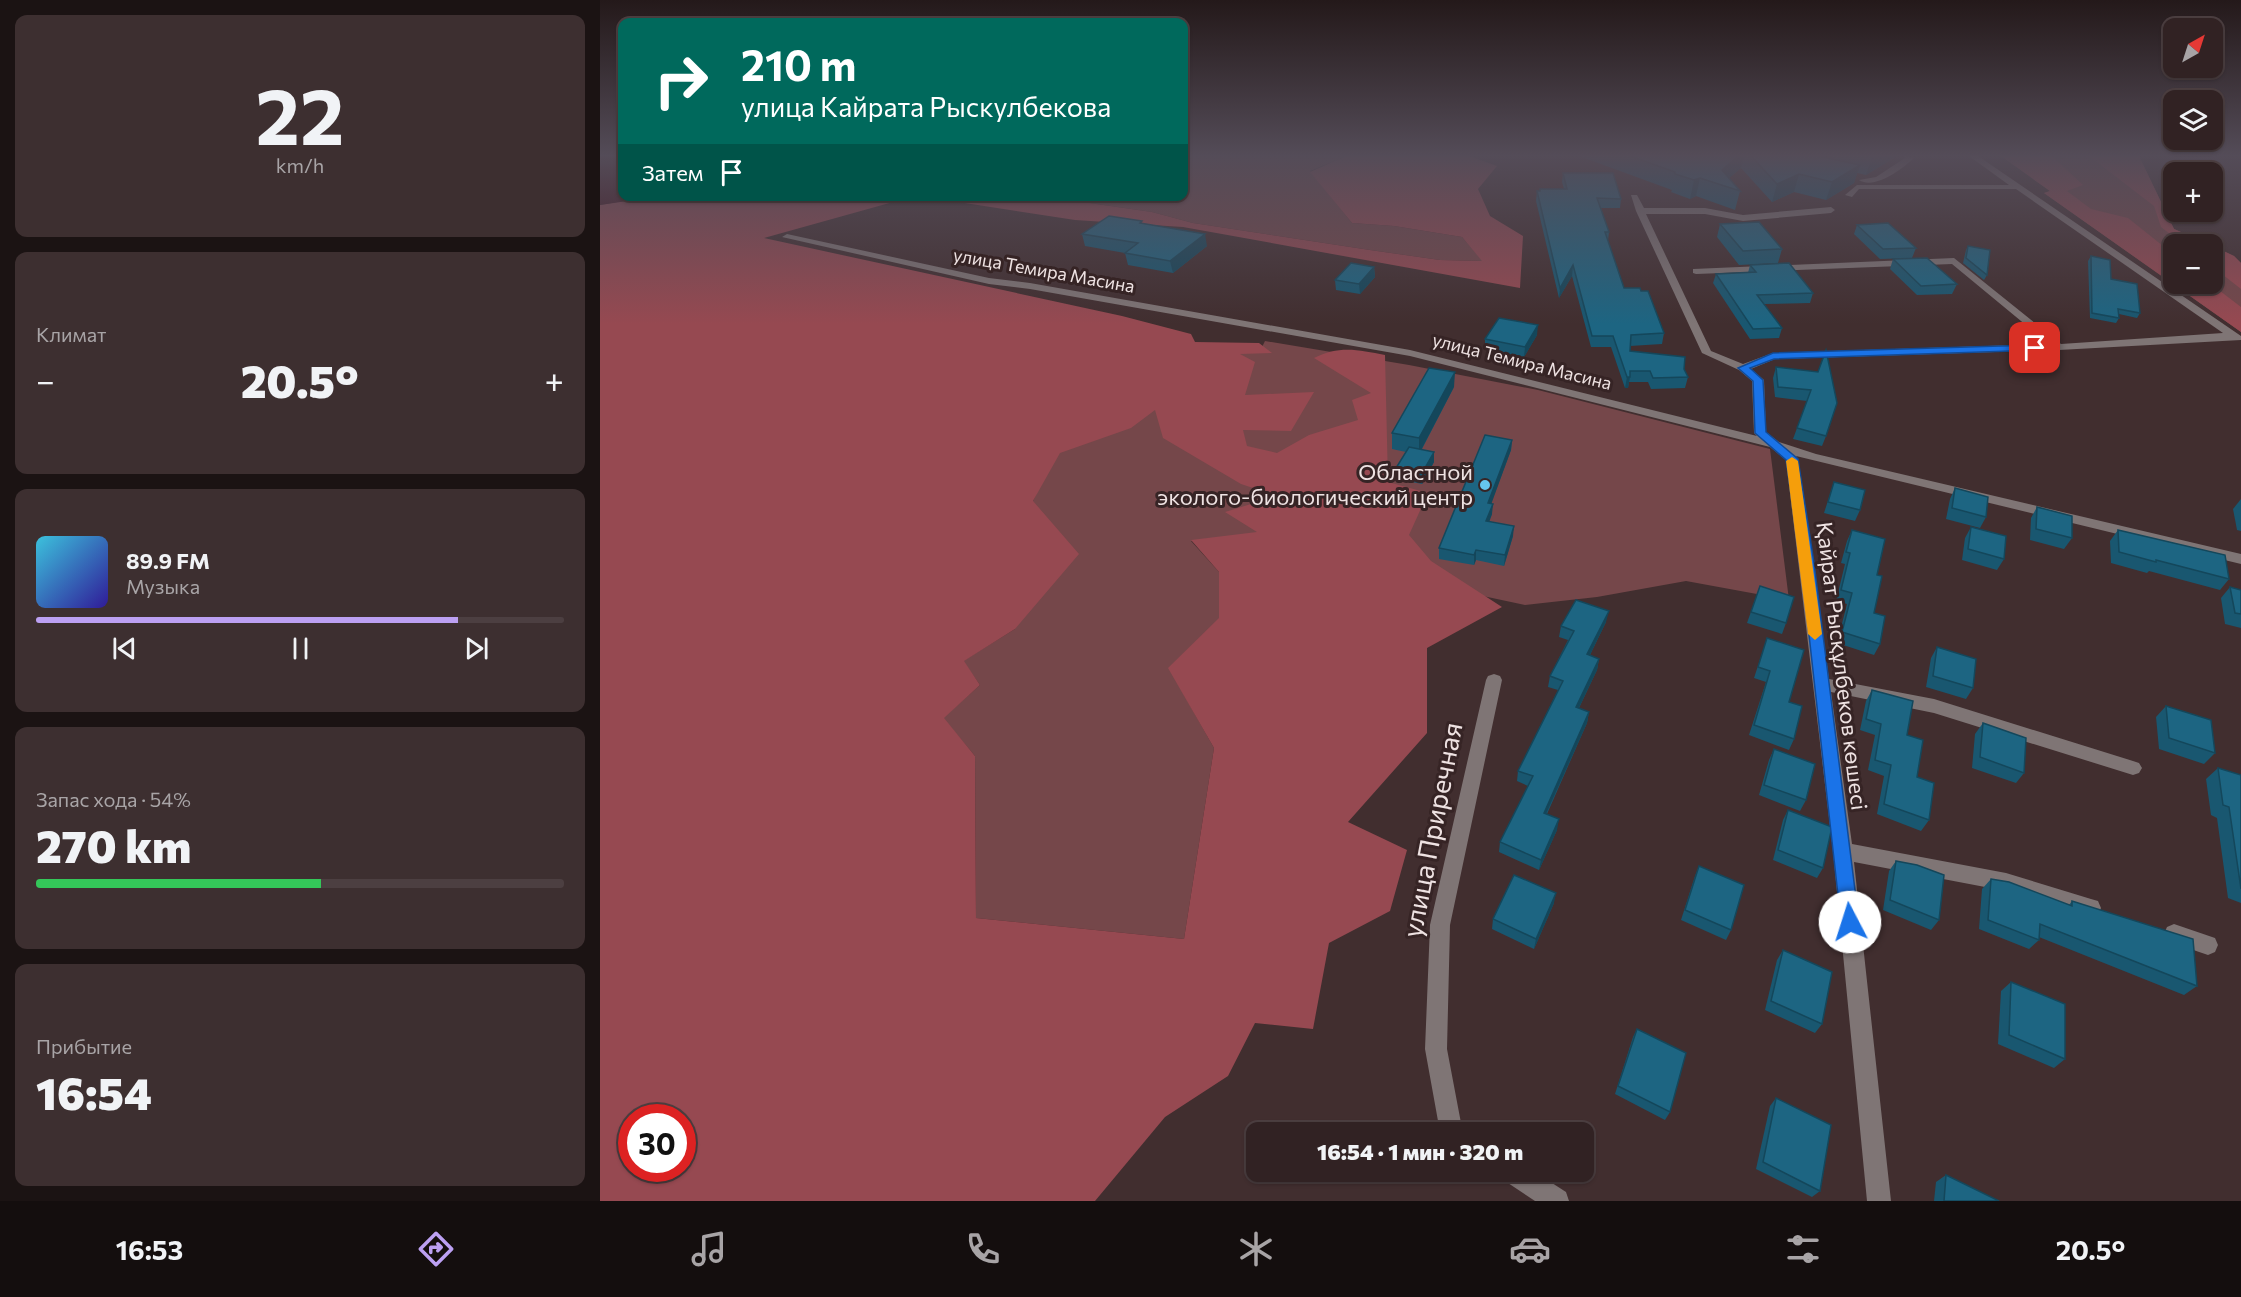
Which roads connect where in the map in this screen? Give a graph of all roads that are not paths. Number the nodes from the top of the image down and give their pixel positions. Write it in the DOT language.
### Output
graph roads {
  1 [pos="1641,212"];
  2 [pos="1711,212"];
  3 [pos="1808,212"];
  4 [pos="2054,212"];
  5 [pos="787,237"];
  6 [pos="1696,271"];
  7 [pos="2238,338"];
  8 [pos="2059,347"];
  9 [pos="1743,368"];
  10 [pos="1776,445"];
  11 [pos="2241,559"];
  12 [pos="1494,680"];
  13 [pos="1820,684"];
  14 [pos="2133,768"];
  15 [pos="1843,851"];
  16 [pos="2107,913"];
  17 [pos="2152,927"];
  18 [pos="2208,945"];
  19 [pos="1449,1122"];
  20 [pos="1529,1182"];
  21 [pos="1558,1201"];
  22 [pos="1880,1201"];
  1 -- 9 [label="street"];
  2 -- 3 [label="street"];
  4 -- 7 [label="street"];
  5 -- 10 [label="street, улица Темира Масина"];
  6 -- 8 [label="street"];
  7 -- 8 [label="street"];
  8 -- 9 [label="street"];
  9 -- 10 [label="street, Қайрат Рысқұлбеков көшесі"];
  10 -- 11 [label="street, улица Темира Масина"];
  10 -- 13 [label="street, Қайрат Рысқұлбеков көшесі"];
  12 -- 19 [label="street, улица Приречная"];
  13 -- 14 [label="street"];
  13 -- 15 [label="street, Қайрат Рысқұлбеков көшесі"];
  15 -- 16 [label="street"];
  15 -- 22 [label="street, Қайрат Рысқұлбеков көшесі"];
  17 -- 18 [label="street"];
  20 -- 21 [label="street"];
}
